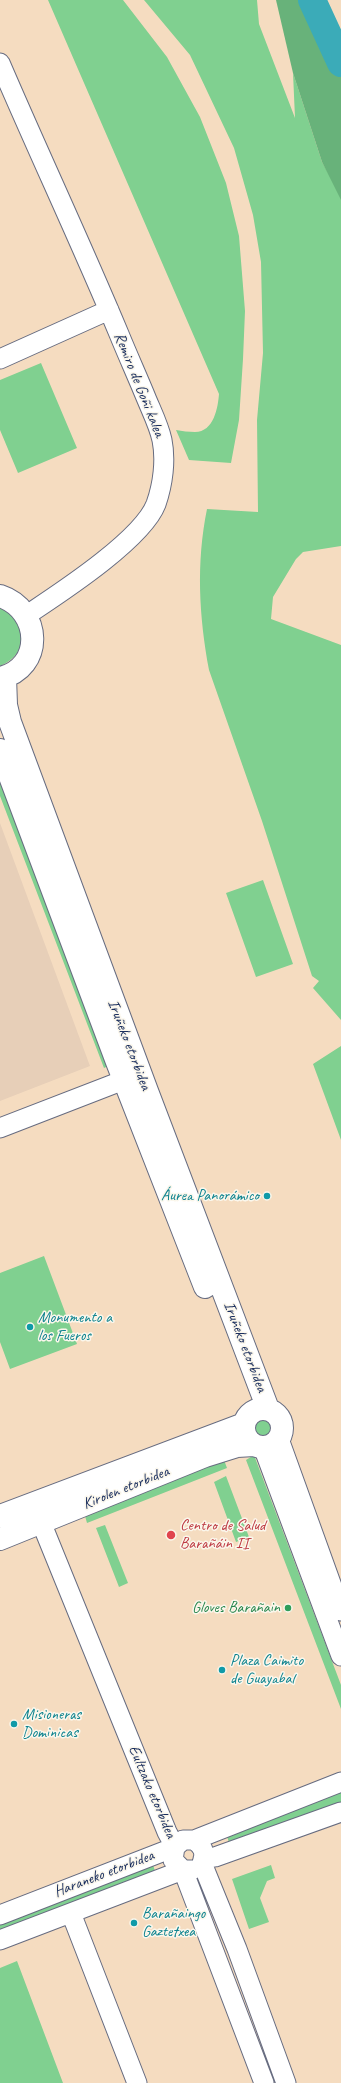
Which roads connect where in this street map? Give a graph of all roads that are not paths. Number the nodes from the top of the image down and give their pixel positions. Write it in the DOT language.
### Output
graph roads {
  1 [pos="0,63"];
  2 [pos="109,310"];
  3 [pos="0,359"];
  4 [pos="0,596"];
  5 [pos="26,615"];
  6 [pos="3,677"];
  7 [pos="0,750"];
  8 [pos="124,1080"];
  9 [pos="0,1128"];
  10 [pos="255,1414"];
  11 [pos="265,1444"];
  12 [pos="0,1516"];
  13 [pos="41,1522"];
  14 [pos="0,1539"];
  15 [pos="341,1611"];
  16 [pos="341,1656"];
  17 [pos="341,1782"];
  18 [pos="341,1812"];
  19 [pos="194,1840"];
  20 [pos="175,1847"];
  21 [pos="203,1861"];
  22 [pos="183,1870"];
  23 [pos="71,1913"];
  24 [pos="0,1915"];
  25 [pos="0,1940"];
  26 [pos="137,2083"];
  27 [pos="264,2083"];
  28 [pos="286,2083"];
  1 -- 2 [label="street, Remiro de Goñi kalea"];
  2 -- 3 [label="street"];
  2 -- 5 [label="street, Remiro de Goñi kalea"];
  4 -- 5 [label="main road"];
  5 -- 6 [label="main road"];
  6 -- 10 [label="main road, Iruñeko etorbidea"];
  7 -- 8 [label="main road, Iruñeko etorbidea"];
  8 -- 9 [label="street"];
  8 -- 10 [label="main road, Iruñeko etorbidea"];
  10 -- 11 [label="main road"];
  10 -- 11 [label="main road"];
  10 -- 12 [label="main road, Kirolen etorbidea"];
  11 -- 13 [label="main road, Kirolen etorbidea"];
  11 -- 15 [label="street"];
  11 -- 16 [label="street"];
  13 -- 14 [label="main road, Kirolen etorbidea"];
  13 -- 20 [label="street, Eultzako etorbidea"];
  17 -- 19 [label="street, Haraneko etorbidea"];
  18 -- 21 [label="street, Haraneko etorbidea"];
  19 -- 20 [label="street, Haraneko etorbidea"];
  19 -- 21 [label="street, Eultzako etorbidea"];
  20 -- 22 [label="street, Eultzako etorbidea"];
  20 -- 24 [label="street, Haraneko etorbidea"];
  21 -- 22 [label="street, Haraneko etorbidea"];
  21 -- 28 [label="street, Eultzako etorbidea"];
  22 -- 23 [label="street, Haraneko etorbidea"];
  22 -- 27 [label="street, Eultzako etorbidea"];
  23 -- 25 [label="street, Haraneko etorbidea"];
  23 -- 26 [label="street"];
}
